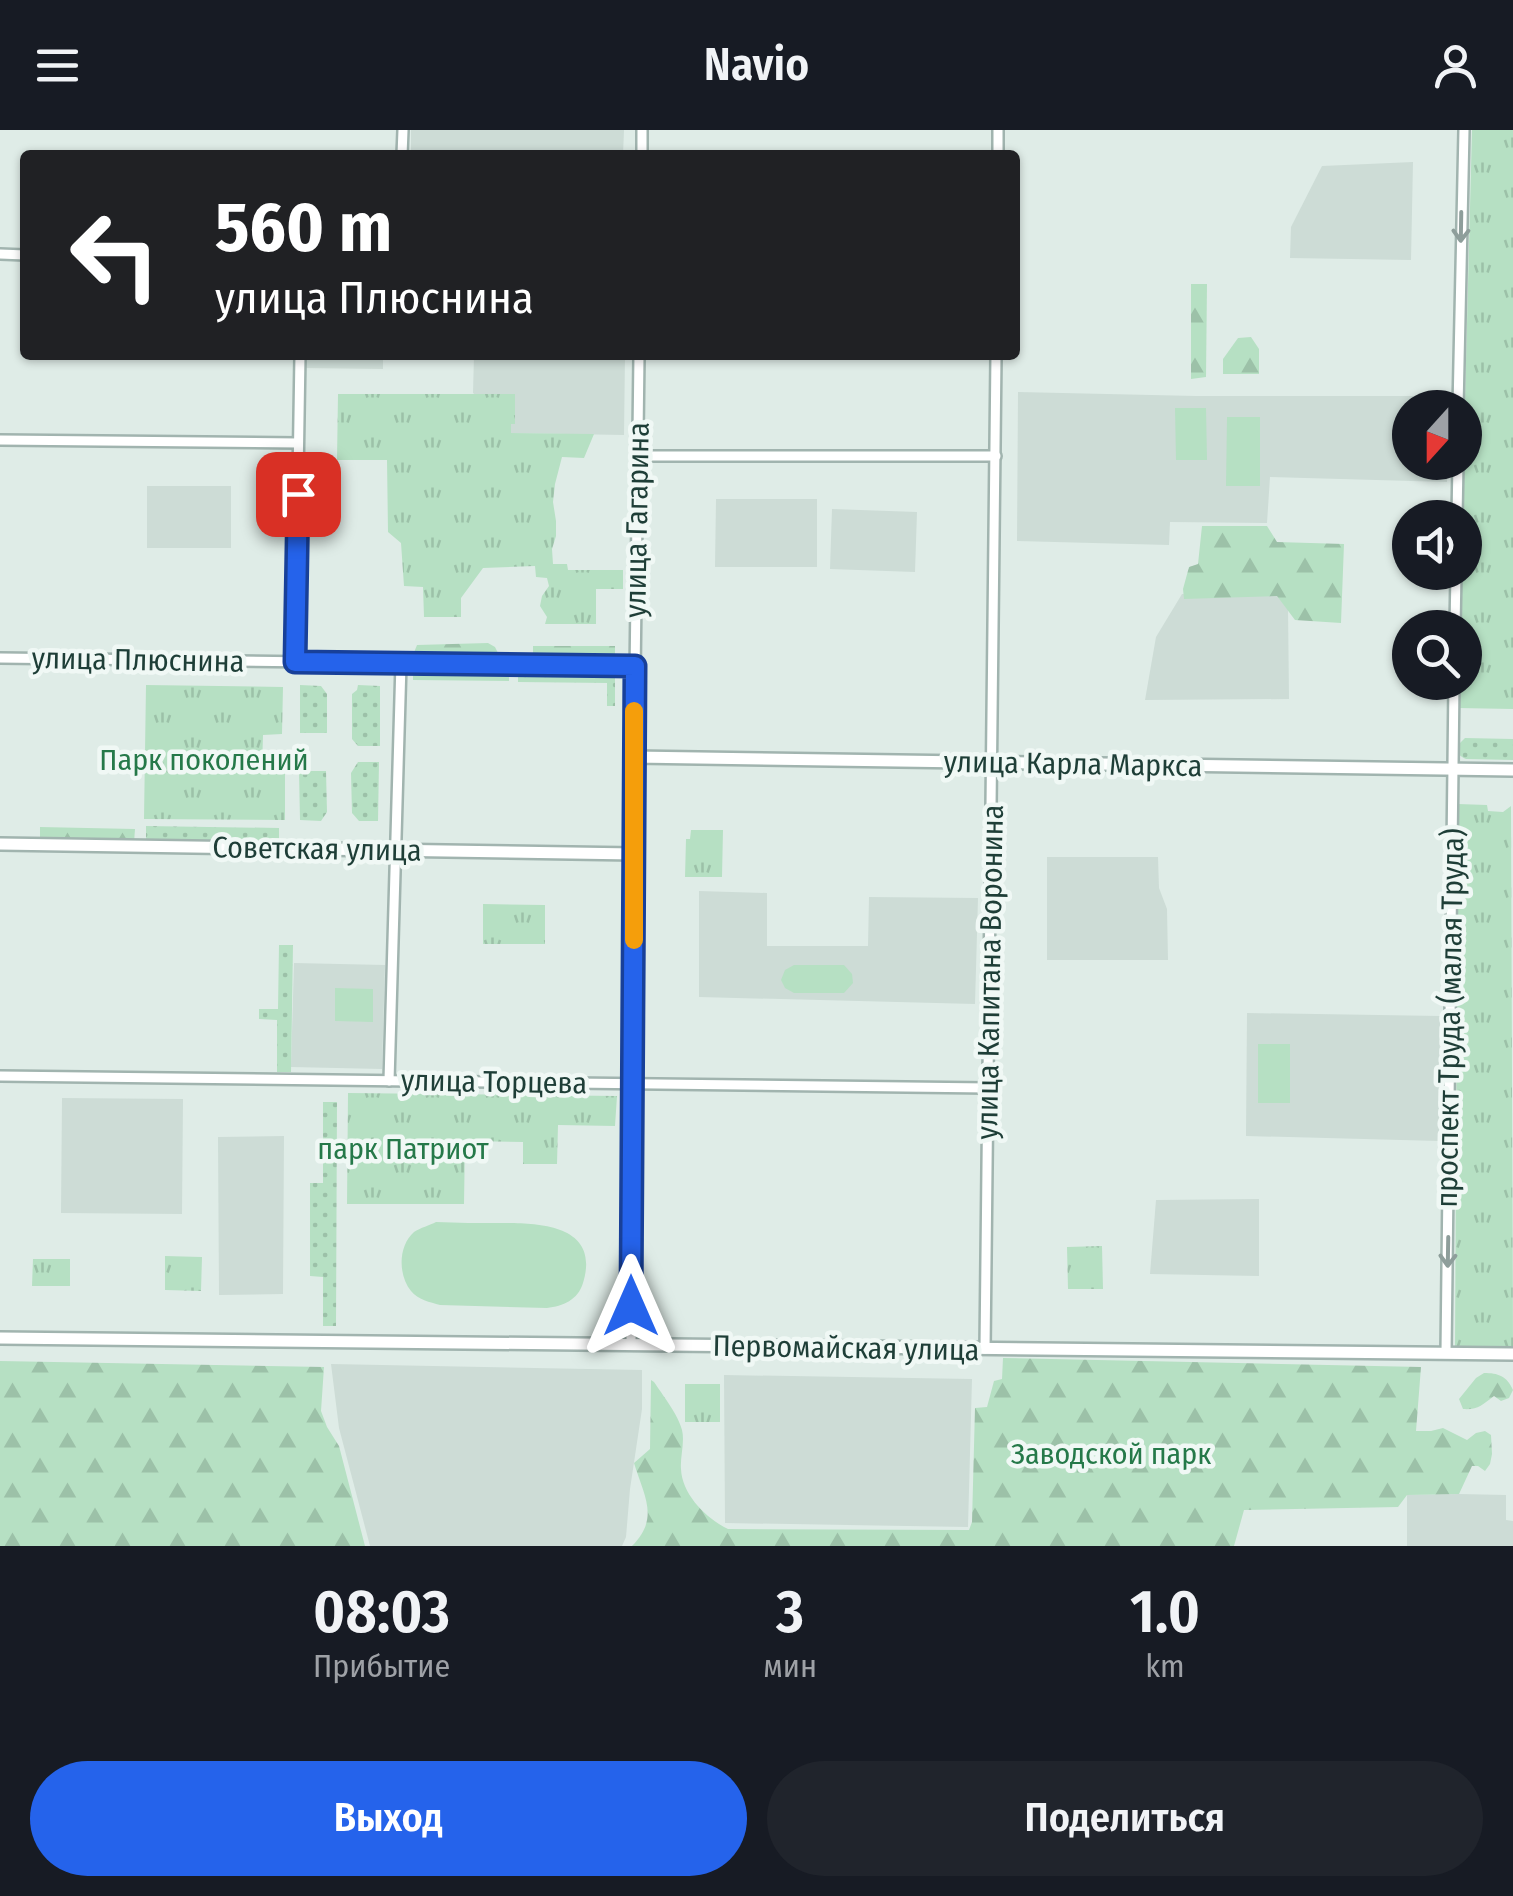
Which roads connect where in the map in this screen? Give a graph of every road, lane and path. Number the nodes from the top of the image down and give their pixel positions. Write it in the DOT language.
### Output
graph roads {
  1 [pos="1464,130"];
  2 [pos="300,360"];
  3 [pos="639,360"];
  4 [pos="996,360"];
  5 [pos="1458,390"];
  6 [pos="0,440"];
  7 [pos="298,443"];
  8 [pos="638,456"];
  9 [pos="996,456"];
  10 [pos="0,658"];
  11 [pos="295,662"];
  12 [pos="401,663"];
  13 [pos="635,666"];
  14 [pos="1454,700"];
  15 [pos="634,757"];
  16 [pos="992,762"];
  17 [pos="1452,769"];
  18 [pos="1513,770"];
  19 [pos="0,844"];
  20 [pos="396,850"];
  21 [pos="634,854"];
  22 [pos="0,1076"];
  23 [pos="389,1081"];
  24 [pos="632,1084"];
  25 [pos="988,1088"];
  26 [pos="0,1338"];
  27 [pos="631,1345"];
  28 [pos="986,1349"];
  29 [pos="1446,1353"];
  30 [pos="1513,1354"];
  1 -- 5 [label="street, one-way"];
  2 -- 7 [label="street"];
  3 -- 8 [label="street, улица Гагарина"];
  4 -- 9 [label="street, улица Капитана Воронина"];
  6 -- 7 [label="street"];
  7 -- 11 [label="street"];
  8 -- 9 [label="street"];
  8 -- 13 [label="street, улица Гагарина"];
  9 -- 16 [label="street, улица Капитана Воронина"];
  10 -- 11 [label="street, улица Плюснина"];
  11 -- 12 [label="street, улица Плюснина"];
  12 -- 13 [label="street, улица Плюснина"];
  12 -- 20 [label="street"];
  13 -- 15 [label="street, улица Гагарина"];
  14 -- 17 [label="street, проспект Труда (малая Труда)"];
  15 -- 16 [label="street, улица Карла Маркса"];
  15 -- 21 [label="street, улица Гагарина"];
  16 -- 17 [label="street, улица Карла Маркса"];
  16 -- 25 [label="street, улица Капитана Воронина"];
  17 -- 18 [label="street, улица Карла Маркса"];
  17 -- 29 [label="street, проспект Труда (малая Труда), one-way"];
  19 -- 20 [label="street, Советская улица"];
  20 -- 21 [label="street, Советская улица"];
  20 -- 23 [label="street"];
  21 -- 24 [label="street, улица Гагарина"];
  22 -- 23 [label="street, улица Торцева"];
  23 -- 24 [label="street, улица Торцева"];
  24 -- 25 [label="street, улица Торцева"];
  24 -- 27 [label="street, улица Гагарина"];
  25 -- 28 [label="street, улица Капитана Воронина"];
  26 -- 27 [label="street, Первомайская улица"];
  27 -- 28 [label="street, Первомайская улица"];
  28 -- 29 [label="street, Первомайская улица"];
  29 -- 30 [label="street, Первомайская улица"];
}
